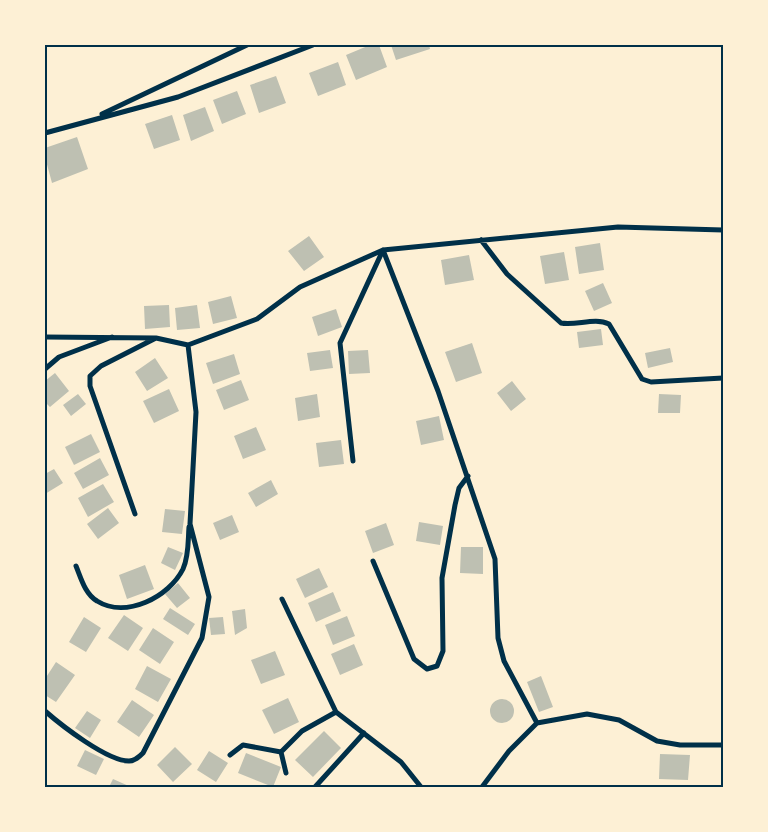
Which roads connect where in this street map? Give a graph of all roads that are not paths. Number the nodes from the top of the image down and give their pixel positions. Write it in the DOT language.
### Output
graph roads {
  1 [pos="247,45"];
  2 [pos="313,45"];
  3 [pos="90,119"];
  4 [pos="45,133"];
  5 [pos="723,230"];
  6 [pos="482,240"];
  7 [pos="383,250"];
  8 [pos="45,336"];
  9 [pos="114,336"];
  10 [pos="156,338"];
  11 [pos="188,345"];
  12 [pos="45,369"];
  13 [pos="723,378"];
  14 [pos="353,460"];
  15 [pos="468,476"];
  16 [pos="135,514"];
  17 [pos="190,524"];
  18 [pos="373,561"];
  19 [pos="76,566"];
  20 [pos="282,599"];
  21 [pos="45,710"];
  22 [pos="336,712"];
  23 [pos="537,723"];
  24 [pos="364,734"];
  25 [pos="723,745"];
  26 [pos="280,752"];
  27 [pos="230,755"];
  28 [pos="286,773"];
  29 [pos="315,787"];
  30 [pos="422,787"];
  31 [pos="482,787"];
  1 -- 3 [label="street"];
  2 -- 3 [label="street"];
  3 -- 4 [label="street"];
  5 -- 6 [label="street"];
  6 -- 7 [label="street"];
  6 -- 13 [label="street"];
  7 -- 11 [label="street"];
  7 -- 14 [label="street"];
  7 -- 15 [label="street"];
  8 -- 9 [label="street"];
  9 -- 10 [label="street"];
  9 -- 12 [label="street"];
  10 -- 11 [label="street"];
  10 -- 16 [label="street"];
  11 -- 17 [label="street"];
  15 -- 18 [label="street"];
  15 -- 23 [label="street"];
  17 -- 19 [label="street"];
  17 -- 21 [label="street"];
  20 -- 22 [label="street"];
  22 -- 24 [label="street"];
  22 -- 26 [label="street"];
  23 -- 25 [label="street"];
  23 -- 31 [label="street"];
  24 -- 29 [label="street"];
  24 -- 30 [label="street"];
  26 -- 27 [label="street"];
  26 -- 28 [label="street"];
}
